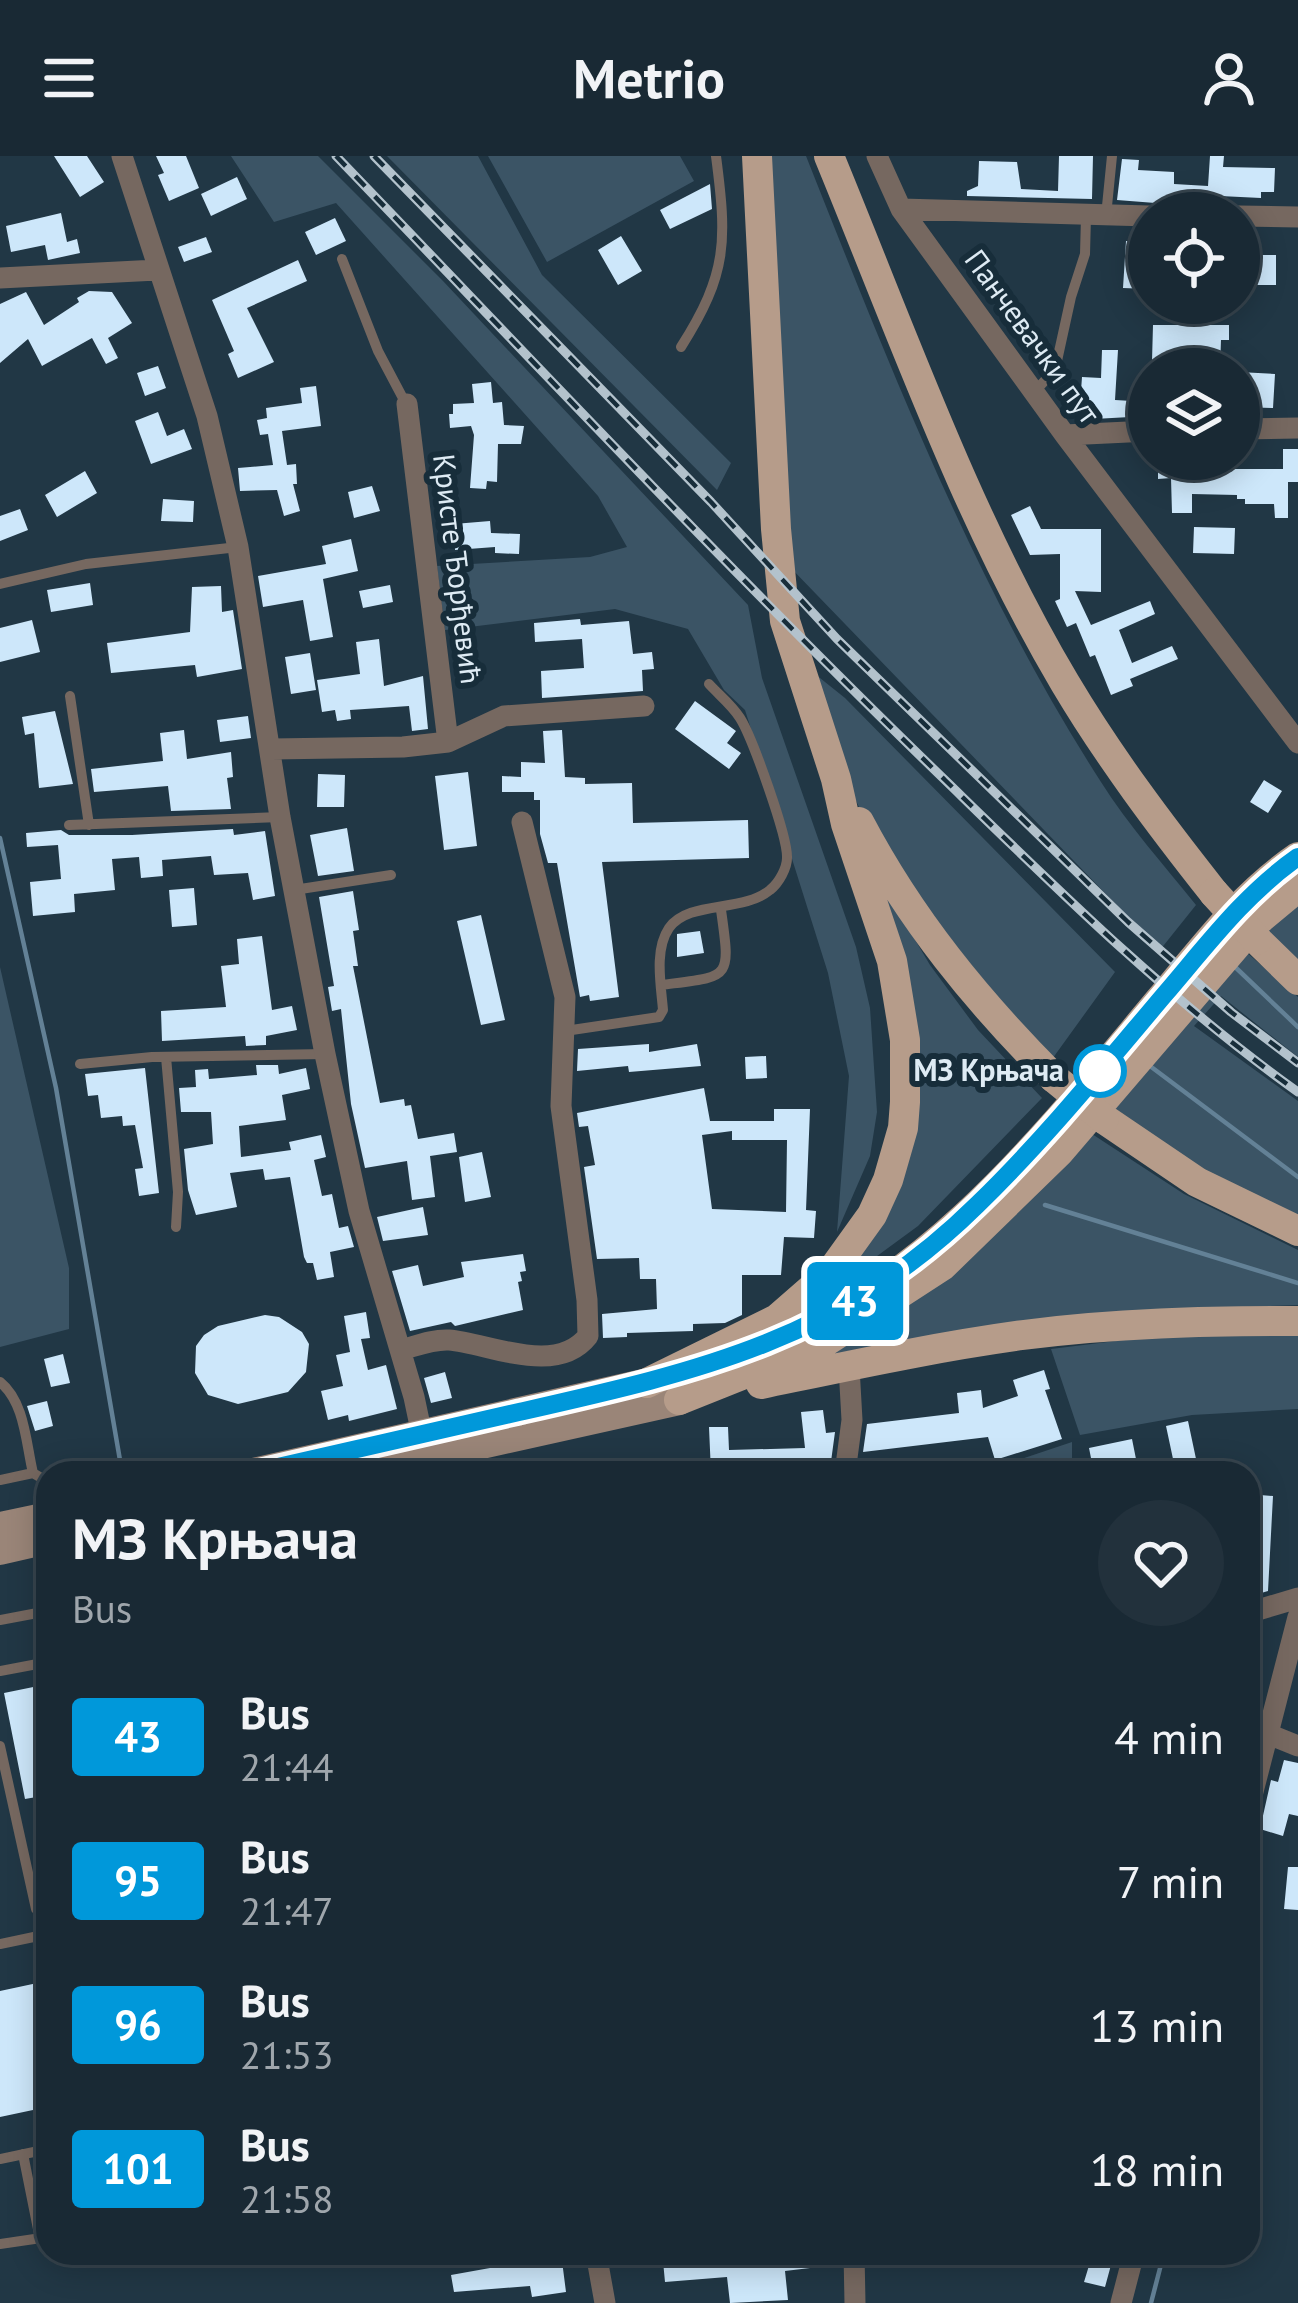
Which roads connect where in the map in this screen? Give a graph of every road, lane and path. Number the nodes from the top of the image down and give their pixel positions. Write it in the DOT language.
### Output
graph roads {
  1 [pos="122,156"];
  2 [pos="716,156"];
  3 [pos="757,156"];
  4 [pos="829,156"];
  5 [pos="877,156"];
  6 [pos="1112,156"];
  7 [pos="901,209"];
  8 [pos="1096,215"];
  9 [pos="1128,216"];
  10 [pos="1260,216"];
  11 [pos="1298,217"];
  12 [pos="343,259"];
  13 [pos="157,270"];
  14 [pos="0,278"];
  15 [pos="681,347"];
  16 [pos="1035,391"];
  17 [pos="406,404"];
  18 [pos="1298,428"];
  19 [pos="1260,429"];
  20 [pos="1128,432"];
  21 [pos="1065,435"];
  22 [pos="238,547"];
  23 [pos="0,584"];
  24 [pos="709,684"];
  25 [pos="70,696"];
  26 [pos="644,706"];
  27 [pos="1289,713"];
  28 [pos="448,742"];
  29 [pos="1298,743"];
  30 [pos="272,749"];
  31 [pos="836,779"];
  32 [pos="280,818"];
  33 [pos="522,822"];
  34 [pos="68,825"];
  35 [pos="88,825"];
  36 [pos="1298,857"];
  37 [pos="391,875"];
  38 [pos="1298,887"];
  39 [pos="294,890"];
  40 [pos="722,910"];
  41 [pos="1298,980"];
  42 [pos="661,985"];
  43 [pos="565,1030"];
  44 [pos="325,1054"];
  45 [pos="166,1057"];
  46 [pos="80,1064"];
  47 [pos="176,1227"];
  48 [pos="1298,1231"];
  49 [pos="1298,1321"];
  50 [pos="401,1350"];
  51 [pos="849,1367"];
  52 [pos="0,1382"];
  53 [pos="647,1383"];
  54 [pos="679,1400"];
  55 [pos="426,1455"];
  56 [pos="368,1461"];
  57 [pos="847,1461"];
  58 [pos="33,1473"];
  59 [pos="36,1475"];
  60 [pos="0,1480"];
  61 [pos="36,1520"];
  62 [pos="0,1527"];
  63 [pos="36,1542"];
  64 [pos="0,1550"];
  65 [pos="1298,1598"];
  66 [pos="1260,1609"];
  67 [pos="36,1613"];
  68 [pos="1298,1617"];
  69 [pos="0,1620"];
  70 [pos="36,1664"];
  71 [pos="0,1671"];
  72 [pos="1268,1734"];
  73 [pos="0,1746"];
  74 [pos="1298,1746"];
  75 [pos="1260,1765"];
  76 [pos="36,1909"];
  77 [pos="36,1936"];
  78 [pos="0,1944"];
  79 [pos="36,2151"];
  80 [pos="23,2154"];
  81 [pos="0,2159"];
  82 [pos="36,2206"];
  83 [pos="36,2239"];
  84 [pos="0,2244"];
  85 [pos="598,2265"];
  86 [pos="854,2265"];
  87 [pos="1131,2265"];
  88 [pos="605,2303"];
  89 [pos="855,2303"];
  90 [pos="1121,2303"];
  1 -- 13 [label="street"];
  2 -- 15 [label="lane"];
  3 -- 31 [label="main road"];
  4 -- 41 [label="main road, bridge"];
  5 -- 7 [label="street, Панчевачки пут"];
  6 -- 8 [label="lane"];
  7 -- 8 [label="street"];
  7 -- 16 [label="street, Панчевачки пут"];
  8 -- 9 [label="street"];
  8 -- 16 [label="lane"];
  10 -- 11 [label="street"];
  12 -- 17 [label="lane"];
  13 -- 14 [label="street"];
  13 -- 22 [label="street"];
  16 -- 21 [label="street, Панчевачки пут"];
  17 -- 28 [label="street, Кристе Ђорђевић"];
  18 -- 19 [label="street"];
  20 -- 21 [label="street"];
  21 -- 27 [label="street, Панчевачки пут"];
  22 -- 23 [label="lane"];
  22 -- 30 [label="street"];
  24 -- 40 [label="lane"];
  25 -- 35 [label="lane"];
  26 -- 28 [label="street, Кристе Ђорђевић"];
  27 -- 29 [label="street, Панчевачки пут"];
  28 -- 30 [label="street, Кристе Ђорђевић"];
  30 -- 32 [label="street"];
  31 -- 48 [label="main road, bridge"];
  31 -- 53 [label="main road"];
  32 -- 35 [label="lane"];
  32 -- 39 [label="street"];
  33 -- 43 [label="street"];
  34 -- 35 [label="lane"];
  36 -- 53 [label="main road"];
  37 -- 39 [label="lane"];
  38 -- 54 [label="main road"];
  39 -- 44 [label="street"];
  40 -- 42 [label="lane"];
  40 -- 42 [label="lane"];
  42 -- 43 [label="lane"];
  43 -- 50 [label="street"];
  44 -- 45 [label="lane"];
  44 -- 50 [label="street"];
  45 -- 46 [label="lane"];
  45 -- 47 [label="lane"];
  49 -- 51 [label="main road"];
  50 -- 55 [label="street"];
  51 -- 54 [label="main road"];
  51 -- 57 [label="street"];
  52 -- 58 [label="lane"];
  53 -- 55 [label="main road"];
  54 -- 55 [label="main road"];
  55 -- 56 [label="main road"];
  58 -- 59 [label="lane"];
  58 -- 60 [label="lane"];
  61 -- 62 [label="main road"];
  63 -- 64 [label="main road"];
  65 -- 66 [label="street"];
  67 -- 69 [label="lane"];
  68 -- 72 [label="street"];
  70 -- 71 [label="lane"];
  72 -- 74 [label="street"];
  72 -- 75 [label="street"];
  73 -- 76 [label="lane"];
  77 -- 78 [label="lane"];
  79 -- 80 [label="lane"];
  80 -- 81 [label="lane"];
  80 -- 82 [label="lane"];
  83 -- 84 [label="lane"];
  85 -- 88 [label="street"];
  86 -- 89 [label="street"];
  87 -- 90 [label="street"];
}
